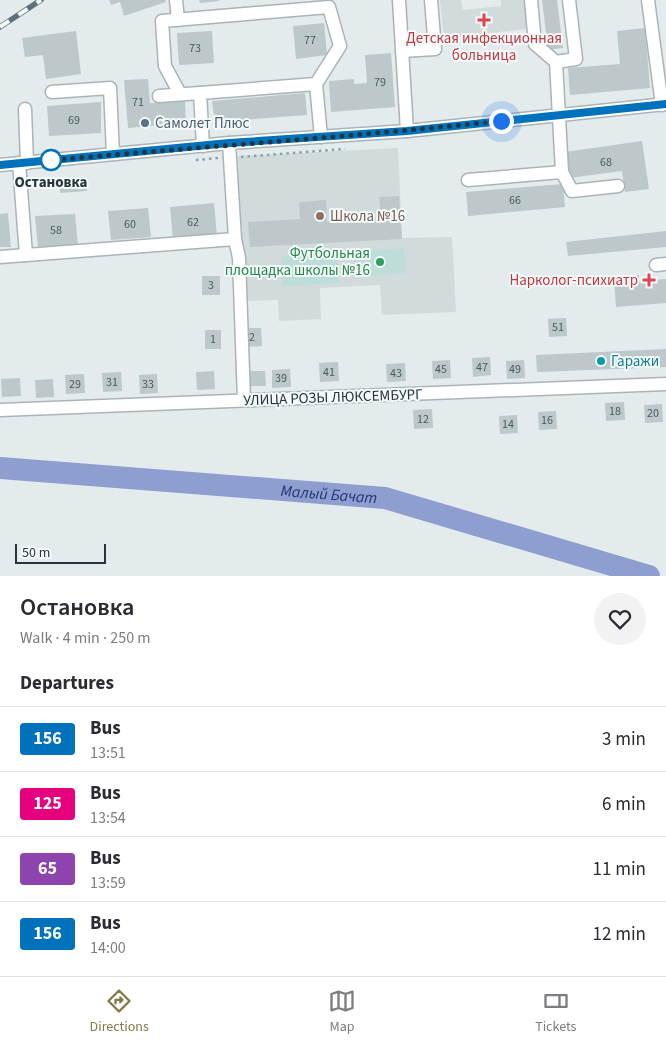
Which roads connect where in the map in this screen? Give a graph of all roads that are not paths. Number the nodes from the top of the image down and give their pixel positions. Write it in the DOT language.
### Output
graph roads {
  1 [pos="176,0"];
  2 [pos="399,0"];
  3 [pos="432,0"];
  4 [pos="531,0"];
  5 [pos="569,0"];
  6 [pos="648,0"];
  7 [pos="178,20"];
  8 [pos="402,51"];
  9 [pos="556,62"];
  10 [pos="316,84"];
  11 [pos="52,92"];
  12 [pos="200,93"];
  13 [pos="180,94"];
  14 [pos="159,96"];
  15 [pos="664,104"];
  16 [pos="24,109"];
  17 [pos="558,115"];
  18 [pos="407,131"];
  19 [pos="321,137"];
  20 [pos="229,143"];
  21 [pos="203,146"];
  22 [pos="114,154"];
  23 [pos="23,163"];
  24 [pos="0,165"];
  25 [pos="562,172"];
  26 [pos="468,180"];
  27 [pos="618,186"];
  28 [pos="235,239"];
  29 [pos="26,255"];
  30 [pos="0,257"];
  31 [pos="666,384"];
  32 [pos="244,400"];
  33 [pos="0,410"];
  1 -- 7 [label="street"];
  2 -- 8 [label="street"];
  3 -- 8 [label="street"];
  4 -- 9 [label="street"];
  5 -- 9 [label="street"];
  6 -- 15 [label="street"];
  7 -- 10 [label="street"];
  7 -- 13 [label="street"];
  8 -- 18 [label="street"];
  9 -- 17 [label="street"];
  10 -- 12 [label="street"];
  10 -- 19 [label="street"];
  11 -- 22 [label="street"];
  12 -- 13 [label="street"];
  12 -- 21 [label="street"];
  13 -- 14 [label="street"];
  15 -- 17 [label="street"];
  16 -- 23 [label="street"];
  17 -- 18 [label="street"];
  17 -- 25 [label="street"];
  18 -- 19 [label="street"];
  19 -- 20 [label="street"];
  20 -- 21 [label="street"];
  20 -- 28 [label="street"];
  21 -- 22 [label="street"];
  22 -- 23 [label="street"];
  23 -- 24 [label="street"];
  23 -- 29 [label="street"];
  25 -- 26 [label="street"];
  25 -- 27 [label="street"];
  28 -- 29 [label="street"];
  28 -- 32 [label="street"];
  29 -- 30 [label="street"];
  31 -- 32 [label="street, УЛИЦА РОЗЫ ЛЮКСЕМБУРГ"];
  32 -- 33 [label="street, УЛИЦА РОЗЫ ЛЮКСЕМБУРГ"];
}
